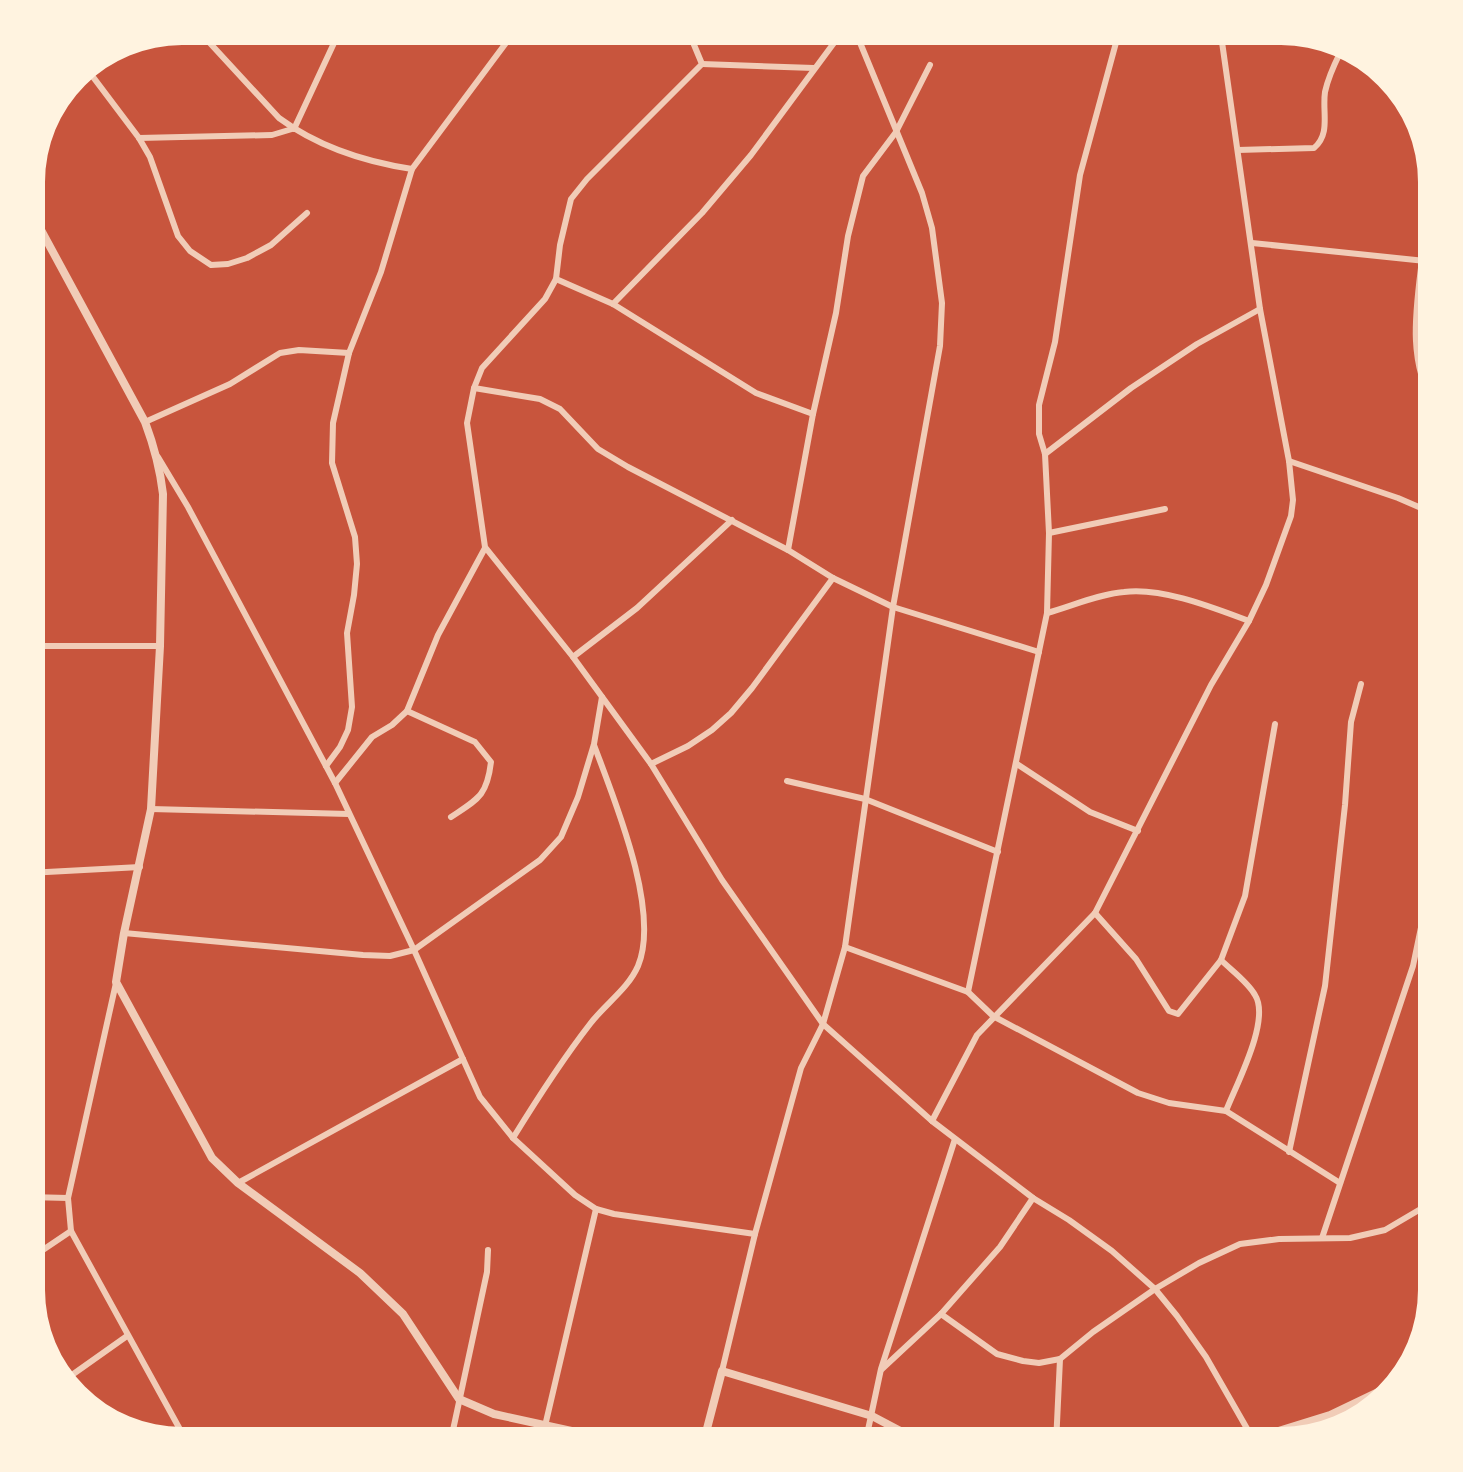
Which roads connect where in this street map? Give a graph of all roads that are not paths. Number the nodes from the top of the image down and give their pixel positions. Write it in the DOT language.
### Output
graph roads {
  1 [pos="212,45"];
  2 [pos="333,45"];
  3 [pos="503,45"];
  4 [pos="694,45"];
  5 [pos="832,45"];
  6 [pos="861,45"];
  7 [pos="1115,45"];
  8 [pos="1223,45"];
  9 [pos="1338,58"];
  10 [pos="702,64"];
  11 [pos="930,65"];
  12 [pos="815,68"];
  13 [pos="94,78"];
  14 [pos="294,128"];
  15 [pos="896,132"];
  16 [pos="139,138"];
  17 [pos="1238,150"];
  18 [pos="412,169"];
  19 [pos="308,213"];
  20 [pos="45,237"];
  21 [pos="1252,243"];
  22 [pos="1418,260"];
  23 [pos="556,279"];
  24 [pos="1418,293"];
  25 [pos="612,304"];
  26 [pos="1260,309"];
  27 [pos="1418,352"];
  28 [pos="349,353"];
  29 [pos="474,388"];
  30 [pos="813,414"];
  31 [pos="145,422"];
  32 [pos="1045,454"];
  33 [pos="157,456"];
  34 [pos="1289,462"];
  35 [pos="1418,506"];
  36 [pos="1166,509"];
  37 [pos="732,520"];
  38 [pos="1049,533"];
  39 [pos="485,547"];
  40 [pos="788,550"];
  41 [pos="833,578"];
  42 [pos="893,607"];
  43 [pos="1047,614"];
  44 [pos="1249,622"];
  45 [pos="45,646"];
  46 [pos="160,646"];
  47 [pos="1039,652"];
  48 [pos="573,657"];
  49 [pos="1361,684"];
  50 [pos="602,696"];
  51 [pos="407,711"];
  52 [pos="1274,724"];
  53 [pos="594,744"];
  54 [pos="652,764"];
  55 [pos="1017,764"];
  56 [pos="326,766"];
  57 [pos="787,781"];
  58 [pos="335,782"];
  59 [pos="865,798"];
  60 [pos="151,809"];
  61 [pos="349,814"];
  62 [pos="451,817"];
  63 [pos="1138,831"];
  64 [pos="998,852"];
  65 [pos="140,867"];
  66 [pos="45,872"];
  67 [pos="1095,914"];
  68 [pos="124,932"];
  69 [pos="1418,942"];
  70 [pos="845,948"];
  71 [pos="414,950"];
  72 [pos="1221,960"];
  73 [pos="116,982"];
  74 [pos="968,992"];
  75 [pos="994,1016"];
  76 [pos="823,1024"];
  77 [pos="463,1059"];
  78 [pos="1226,1111"];
  79 [pos="932,1121"];
  80 [pos="513,1138"];
  81 [pos="955,1139"];
  82 [pos="1288,1152"];
  83 [pos="238,1183"];
  84 [pos="1340,1184"];
  85 [pos="45,1197"];
  86 [pos="68,1198"];
  87 [pos="1032,1198"];
  88 [pos="596,1209"];
  89 [pos="1418,1211"];
  90 [pos="71,1230"];
  91 [pos="755,1234"];
  92 [pos="1322,1238"];
  93 [pos="45,1248"];
  94 [pos="488,1250"];
  95 [pos="1155,1290"];
  96 [pos="941,1314"];
  97 [pos="127,1336"];
  98 [pos="1060,1359"];
  99 [pos="882,1370"];
  100 [pos="722,1371"];
  101 [pos="74,1373"];
  102 [pos="458,1398"];
  103 [pos="872,1416"];
  104 [pos="545,1426"];
  105 [pos="178,1427"];
  106 [pos="453,1427"];
  107 [pos="550,1427"];
  108 [pos="707,1427"];
  109 [pos="869,1427"];
  110 [pos="893,1427"];
  111 [pos="1057,1427"];
  112 [pos="1247,1427"];
  1 -- 14 [label="street"];
  2 -- 14 [label="street"];
  3 -- 18 [label="street"];
  4 -- 10 [label="street"];
  5 -- 12 [label="street"];
  6 -- 15 [label="street"];
  7 -- 32 [label="street"];
  8 -- 17 [label="street"];
  9 -- 17 [label="street"];
  10 -- 12 [label="street"];
  10 -- 23 [label="street"];
  11 -- 15 [label="street"];
  12 -- 25 [label="street"];
  13 -- 16 [label="street"];
  14 -- 16 [label="street"];
  14 -- 18 [label="street"];
  15 -- 30 [label="street"];
  15 -- 42 [label="street"];
  16 -- 19 [label="street"];
  17 -- 21 [label="street"];
  18 -- 28 [label="street"];
  20 -- 31 [label="street"];
  21 -- 22 [label="street"];
  21 -- 26 [label="street"];
  23 -- 25 [label="street"];
  23 -- 29 [label="street"];
  24 -- 27 [label="street"];
  25 -- 30 [label="street"];
  26 -- 32 [label="street"];
  26 -- 34 [label="street"];
  28 -- 31 [label="street"];
  28 -- 56 [label="street"];
  29 -- 37 [label="street"];
  29 -- 39 [label="street"];
  30 -- 40 [label="street"];
  31 -- 33 [label="street"];
  32 -- 38 [label="street"];
  33 -- 46 [label="street"];
  33 -- 56 [label="street"];
  34 -- 35 [label="street"];
  34 -- 44 [label="street"];
  36 -- 38 [label="street"];
  37 -- 40 [label="street"];
  37 -- 48 [label="street"];
  38 -- 43 [label="street"];
  39 -- 48 [label="street"];
  39 -- 51 [label="street"];
  40 -- 41 [label="street"];
  41 -- 42 [label="street"];
  41 -- 54 [label="street"];
  42 -- 47 [label="street"];
  42 -- 59 [label="street"];
  43 -- 44 [label="street"];
  43 -- 47 [label="street"];
  44 -- 63 [label="street"];
  45 -- 46 [label="street"];
  46 -- 60 [label="street"];
  47 -- 55 [label="street"];
  48 -- 50 [label="street"];
  49 -- 82 [label="street"];
  50 -- 53 [label="street"];
  50 -- 54 [label="street"];
  51 -- 58 [label="street"];
  51 -- 62 [label="street"];
  52 -- 72 [label="street"];
  53 -- 71 [label="street"];
  53 -- 80 [label="street"];
  54 -- 76 [label="street"];
  55 -- 63 [label="street"];
  55 -- 64 [label="street"];
  56 -- 58 [label="street"];
  57 -- 59 [label="street"];
  58 -- 61 [label="street"];
  59 -- 64 [label="street"];
  59 -- 70 [label="street"];
  60 -- 61 [label="street"];
  60 -- 65 [label="street"];
  61 -- 71 [label="street"];
  63 -- 67 [label="street"];
  64 -- 74 [label="street"];
  65 -- 66 [label="street"];
  65 -- 68 [label="street"];
  67 -- 72 [label="street"];
  67 -- 75 [label="street"];
  68 -- 71 [label="street"];
  68 -- 73 [label="street"];
  69 -- 84 [label="street"];
  70 -- 74 [label="street"];
  70 -- 76 [label="street"];
  71 -- 77 [label="street"];
  72 -- 78 [label="street"];
  73 -- 83 [label="street"];
  73 -- 86 [label="street"];
  74 -- 75 [label="street"];
  75 -- 78 [label="street"];
  75 -- 79 [label="street"];
  76 -- 79 [label="street"];
  76 -- 91 [label="street"];
  77 -- 80 [label="street"];
  77 -- 83 [label="street"];
  78 -- 82 [label="street"];
  79 -- 81 [label="street"];
  80 -- 88 [label="street"];
  81 -- 87 [label="street"];
  81 -- 99 [label="street"];
  82 -- 84 [label="street"];
  83 -- 102 [label="street"];
  84 -- 92 [label="street"];
  85 -- 86 [label="street"];
  86 -- 90 [label="street"];
  87 -- 95 [label="street"];
  87 -- 96 [label="street"];
  88 -- 91 [label="street"];
  88 -- 104 [label="street"];
  89 -- 92 [label="street"];
  90 -- 93 [label="street"];
  90 -- 97 [label="street"];
  91 -- 100 [label="street"];
  92 -- 95 [label="street"];
  94 -- 102 [label="street"];
  95 -- 98 [label="street"];
  95 -- 112 [label="street"];
  96 -- 98 [label="street"];
  96 -- 99 [label="street"];
  97 -- 101 [label="street"];
  97 -- 105 [label="street"];
  98 -- 111 [label="street"];
  99 -- 103 [label="street"];
  100 -- 103 [label="street"];
  100 -- 108 [label="street"];
  102 -- 104 [label="street"];
  102 -- 106 [label="street"];
  103 -- 109 [label="street"];
  103 -- 110 [label="street"];
  104 -- 107 [label="street"];
}
